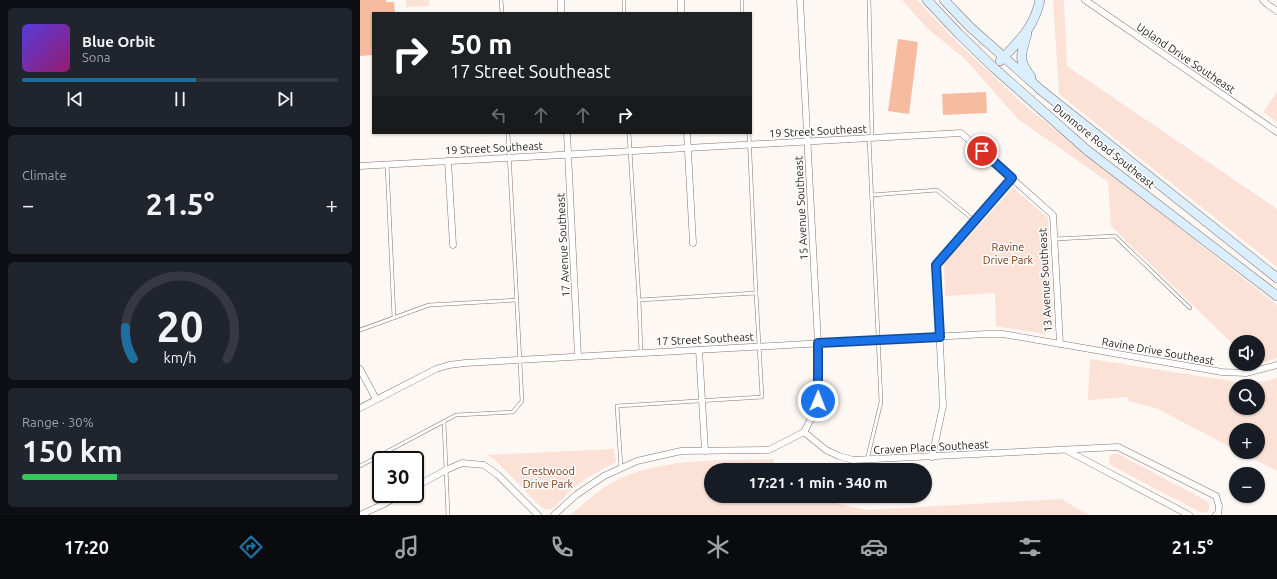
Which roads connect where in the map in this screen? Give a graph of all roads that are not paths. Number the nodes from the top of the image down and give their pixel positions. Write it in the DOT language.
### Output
graph roads {
  1 [pos="502,0"];
  2 [pos="561,0"];
  3 [pos="624,0"];
  4 [pos="680,0"];
  5 [pos="742,0"];
  6 [pos="800,0"];
  7 [pos="869,0"];
  8 [pos="927,0"];
  9 [pos="944,0"];
  10 [pos="1040,0"];
  11 [pos="1085,0"];
  12 [pos="1263,0"];
  13 [pos="1277,11"];
  14 [pos="502,12"];
  15 [pos="561,12"];
  16 [pos="624,12"];
  17 [pos="681,12"];
  18 [pos="742,12"];
  19 [pos="1028,30"];
  20 [pos="1003,58"];
  21 [pos="993,67"];
  22 [pos="1042,91"];
  23 [pos="1277,132"];
  24 [pos="508,134"];
  25 [pos="567,134"];
  26 [pos="630,134"];
  27 [pos="687,134"];
  28 [pos="749,134"];
  29 [pos="871,138"];
  30 [pos="808,141"];
  31 [pos="749,145"];
  32 [pos="687,148"];
  33 [pos="630,151"];
  34 [pos="568,154"];
  35 [pos="510,158"];
  36 [pos="448,161"];
  37 [pos="387,164"];
  38 [pos="360,166"];
  39 [pos="1012,178"];
  40 [pos="872,195"];
  41 [pos="1053,215"];
  42 [pos="975,221"];
  43 [pos="1055,239"];
  44 [pos="693,243"];
  45 [pos="453,244"];
  46 [pos="1277,278"];
  47 [pos="756,293"];
  48 [pos="1277,296"];
  49 [pos="517,300"];
  50 [pos="639,300"];
  51 [pos="1190,308"];
  52 [pos="394,318"];
  53 [pos="360,330"];
  54 [pos="940,337"];
  55 [pos="878,340"];
  56 [pos="818,343"];
  57 [pos="1060,344"];
  58 [pos="759,347"];
  59 [pos="699,350"];
  60 [pos="641,353"];
  61 [pos="578,356"];
  62 [pos="520,360"];
  63 [pos="1277,365"];
  64 [pos="360,369"];
  65 [pos="376,399"];
  66 [pos="702,400"];
  67 [pos="360,408"];
  68 [pos="444,422"];
  69 [pos="804,432"];
  70 [pos="705,450"];
  71 [pos="1067,450"];
  72 [pos="932,457"];
  73 [pos="867,460"];
  74 [pos="360,466"];
  75 [pos="621,468"];
  76 [pos="446,470"];
  77 [pos="424,482"];
  78 [pos="386,503"];
  79 [pos="360,515"];
  80 [pos="448,515"];
  81 [pos="538,515"];
  82 [pos="554,515"];
  83 [pos="1189,515"];
  84 [pos="1216,515"];
  1 -- 14 [label="lane"];
  2 -- 15 [label="street"];
  3 -- 16 [label="lane"];
  4 -- 17 [label="street"];
  5 -- 18 [label="lane"];
  6 -- 30 [label="street, 15 Avenue Southeast"];
  7 -- 29 [label="lane"];
  8 -- 21 [label="main road, Dunmore Road Southeast"];
  9 -- 20 [label="main road, Dunmore Road Southeast"];
  10 -- 19 [label="main road"];
  11 -- 23 [label="street, Upland Drive Southeast"];
  12 -- 13 [label="street"];
  19 -- 20 [label="main road"];
  19 -- 22 [label="main road"];
  20 -- 21 [label="main road"];
  20 -- 22 [label="main road, Dunmore Road Southeast"];
  21 -- 48 [label="main road, Dunmore Road Southeast"];
  22 -- 46 [label="main road, Dunmore Road Southeast"];
  24 -- 35 [label="lane"];
  25 -- 34 [label="street, 17 Avenue Southeast"];
  26 -- 33 [label="lane"];
  27 -- 32 [label="street"];
  28 -- 31 [label="lane"];
  29 -- 30 [label="street, 19 Street Southeast"];
  29 -- 39 [label="street, 19 Street Southeast"];
  29 -- 40 [label="lane"];
  30 -- 31 [label="street, 19 Street Southeast"];
  30 -- 56 [label="street, 15 Avenue Southeast"];
  31 -- 32 [label="street, 19 Street Southeast"];
  31 -- 47 [label="lane"];
  32 -- 33 [label="street, 19 Street Southeast"];
  32 -- 44 [label="street"];
  33 -- 34 [label="street, 19 Street Southeast"];
  33 -- 50 [label="lane"];
  34 -- 35 [label="street, 19 Street Southeast"];
  34 -- 61 [label="street, 17 Avenue Southeast"];
  35 -- 36 [label="street, 19 Street Southeast"];
  35 -- 49 [label="lane"];
  36 -- 37 [label="street, 19 Street Southeast"];
  36 -- 45 [label="street"];
  37 -- 38 [label="street, 19 Street Southeast"];
  37 -- 52 [label="lane"];
  39 -- 41 [label="street, 19 Street Southeast"];
  39 -- 42 [label="street"];
  40 -- 42 [label="lane"];
  40 -- 55 [label="lane"];
  41 -- 43 [label="street, 13 Avenue Southeast"];
  42 -- 54 [label="street"];
  43 -- 51 [label="lane"];
  43 -- 57 [label="street, 13 Avenue Southeast"];
  47 -- 50 [label="lane"];
  47 -- 58 [label="lane"];
  49 -- 52 [label="lane"];
  49 -- 62 [label="lane"];
  50 -- 60 [label="lane"];
  52 -- 53 [label="lane"];
  54 -- 55 [label="street, 17 Street Southeast"];
  54 -- 57 [label="street, 17 Street Southeast"];
  54 -- 72 [label="street"];
  55 -- 56 [label="street, 17 Street Southeast"];
  55 -- 73 [label="lane"];
  56 -- 58 [label="street, 17 Street Southeast"];
  56 -- 69 [label="street, 15 Avenue Southeast"];
  57 -- 63 [label="street, Ravine Drive Southeast"];
  58 -- 59 [label="street, 17 Street Southeast"];
  58 -- 66 [label="lane"];
  59 -- 60 [label="street, 17 Street Southeast"];
  59 -- 66 [label="street"];
  60 -- 61 [label="street, 17 Street Southeast"];
  61 -- 62 [label="street, 17 Street Southeast"];
  62 -- 65 [label="street, 17 Street Southeast"];
  62 -- 68 [label="lane"];
  64 -- 65 [label="street"];
  65 -- 67 [label="street, 17 Street Southeast"];
  66 -- 70 [label="street"];
  66 -- 75 [label="lane"];
  68 -- 74 [label="lane"];
  68 -- 76 [label="lane"];
  69 -- 70 [label="street"];
  69 -- 73 [label="street, Craven Place Southeast"];
  70 -- 75 [label="street"];
  71 -- 72 [label="street, Craven Place Southeast"];
  71 -- 83 [label="street"];
  71 -- 84 [label="street, Craven Place Southeast"];
  72 -- 73 [label="street, Craven Place Southeast"];
  75 -- 82 [label="street"];
  76 -- 77 [label="street"];
  76 -- 80 [label="lane"];
  76 -- 81 [label="street"];
  78 -- 79 [label="street"];
}
